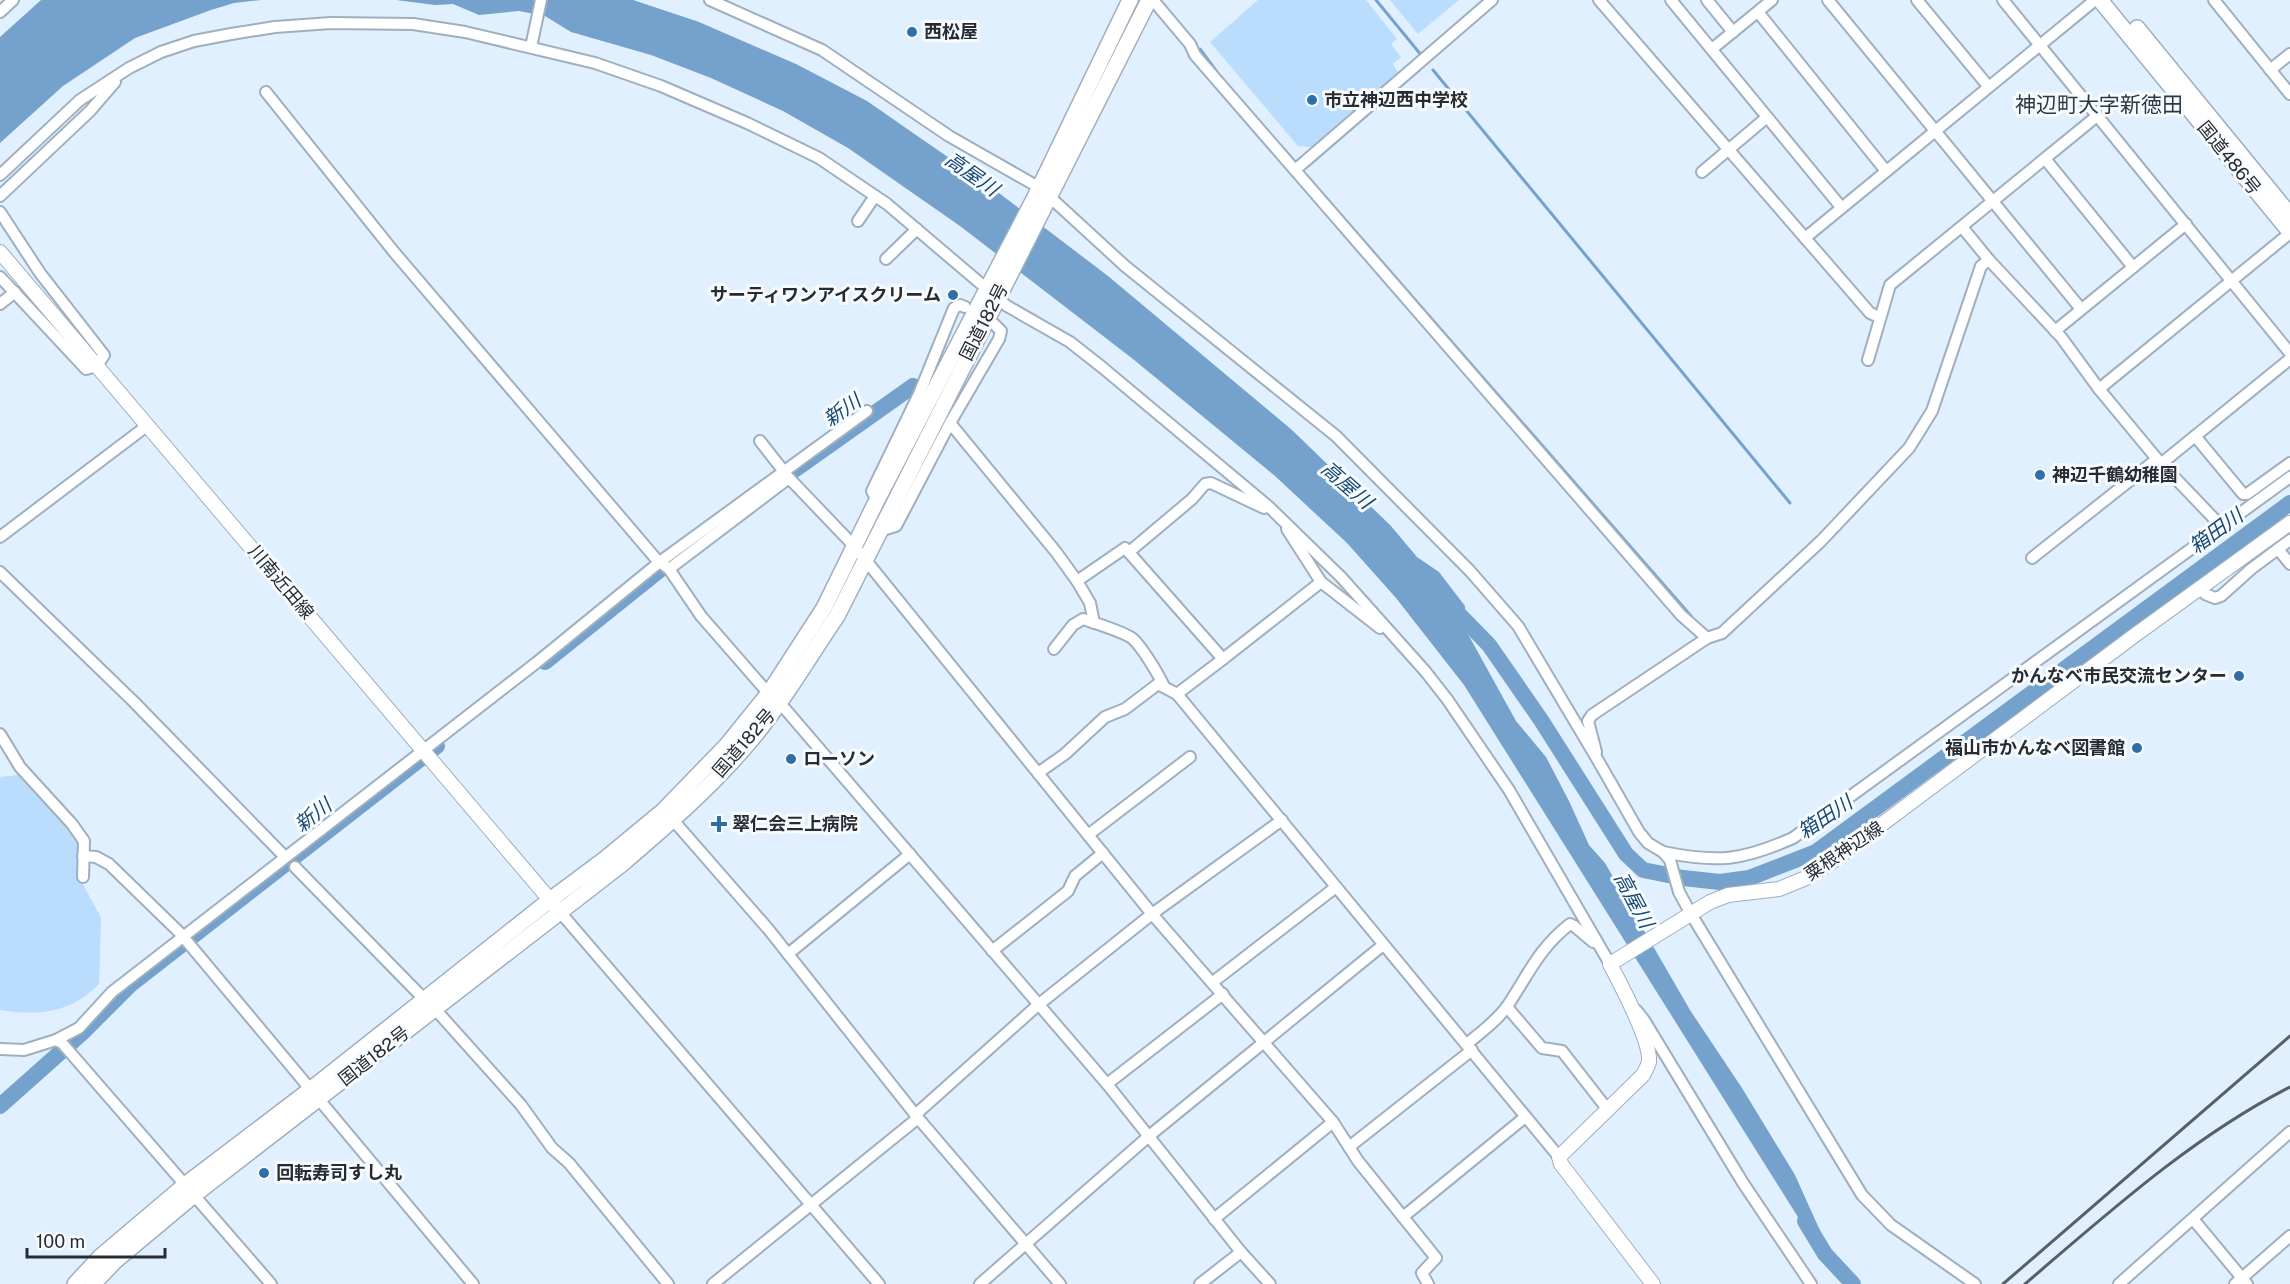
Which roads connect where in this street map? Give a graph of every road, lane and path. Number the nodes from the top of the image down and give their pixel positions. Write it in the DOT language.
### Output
graph roads {
  1 [pos="13,0"];
  2 [pos="541,0"];
  3 [pos="710,0"];
  4 [pos="1130,0"];
  5 [pos="1151,0"];
  6 [pos="1492,0"];
  7 [pos="1599,0"];
  8 [pos="1671,0"];
  9 [pos="1707,0"];
  10 [pos="1772,0"];
  11 [pos="1828,0"];
  12 [pos="1917,0"];
  13 [pos="2003,0"];
  14 [pos="2095,0"];
  15 [pos="2100,0"];
  16 [pos="2114,0"];
  17 [pos="2214,0"];
  18 [pos="0,12"];
  19 [pos="1758,12"];
  20 [pos="1733,32"];
  21 [pos="532,43"];
  22 [pos="2040,45"];
  23 [pos="1712,49"];
  24 [pos="2290,54"];
  25 [pos="129,69"];
  26 [pos="2270,70"];
  27 [pos="1988,86"];
  28 [pos="266,92"];
  29 [pos="2290,94"];
  30 [pos="2097,116"];
  31 [pos="1766,118"];
  32 [pos="1935,130"];
  33 [pos="1728,150"];
  34 [pos="2046,160"];
  35 [pos="1295,170"];
  36 [pos="1886,171"];
  37 [pos="1702,172"];
  38 [pos="0,175"];
  39 [pos="0,196"];
  40 [pos="875,196"];
  41 [pos="1041,198"];
  42 [pos="1993,202"];
  43 [pos="1841,207"];
  44 [pos="2290,215"];
  45 [pos="2,218"];
  46 [pos="858,221"];
  47 [pos="2186,225"];
  48 [pos="1962,227"];
  49 [pos="917,229"];
  50 [pos="2290,232"];
  51 [pos="1805,238"];
  52 [pos="0,252"];
  53 [pos="886,259"];
  54 [pos="1989,260"];
  55 [pos="2133,267"];
  56 [pos="0,277"];
  57 [pos="2232,280"];
  58 [pos="994,289"];
  59 [pos="15,292"];
  60 [pos="0,304"];
  61 [pos="965,307"];
  62 [pos="2081,309"];
  63 [pos="1879,317"];
  64 [pos="994,324"];
  65 [pos="2055,331"];
  66 [pos="2290,353"];
  67 [pos="2290,359"];
  68 [pos="1868,360"];
  69 [pos="97,366"];
  70 [pos="2099,389"];
  71 [pos="867,411"];
  72 [pos="950,423"];
  73 [pos="148,425"];
  74 [pos="2195,436"];
  75 [pos="760,441"];
  76 [pos="2159,461"];
  77 [pos="2290,463"];
  78 [pos="787,474"];
  79 [pos="2290,477"];
  80 [pos="877,500"];
  81 [pos="1268,506"];
  82 [pos="1287,523"];
  83 [pos="2290,523"];
  84 [pos="2221,526"];
  85 [pos="879,531"];
  86 [pos="0,537"];
  87 [pos="2290,540"];
  88 [pos="2278,549"];
  89 [pos="1129,552"];
  90 [pos="860,553"];
  91 [pos="2032,558"];
  92 [pos="2290,564"];
  93 [pos="665,565"];
  94 [pos="0,572"];
  95 [pos="1077,581"];
  96 [pos="1322,582"];
  97 [pos="2201,589"];
  98 [pos="1094,623"];
  99 [pos="1394,636"];
  100 [pos="1707,638"];
  101 [pos="1054,649"];
  102 [pos="1223,659"];
  103 [pos="1164,687"];
  104 [pos="1177,694"];
  105 [pos="774,698"];
  106 [pos="0,734"];
  107 [pos="428,754"];
  108 [pos="1190,757"];
  109 [pos="1596,757"];
  110 [pos="1038,773"];
  111 [pos="673,820"];
  112 [pos="1282,820"];
  113 [pos="1088,835"];
  114 [pos="1103,853"];
  115 [pos="910,854"];
  116 [pos="83,856"];
  117 [pos="1667,856"];
  118 [pos="285,857"];
  119 [pos="295,867"];
  120 [pos="84,877"];
  121 [pos="1336,887"];
  122 [pos="550,900"];
  123 [pos="560,912"];
  124 [pos="1152,914"];
  125 [pos="1687,916"];
  126 [pos="187,941"];
  127 [pos="1383,945"];
  128 [pos="1602,950"];
  129 [pos="992,951"];
  130 [pos="788,954"];
  131 [pos="1612,963"];
  132 [pos="1213,982"];
  133 [pos="1223,994"];
  134 [pos="430,1004"];
  135 [pos="1038,1005"];
  136 [pos="1631,1005"];
  137 [pos="1507,1007"];
  138 [pos="1263,1042"];
  139 [pos="62,1045"];
  140 [pos="1470,1047"];
  141 [pos="0,1049"];
  142 [pos="1107,1084"];
  143 [pos="314,1095"];
  144 [pos="1608,1110"];
  145 [pos="917,1116"];
  146 [pos="1524,1118"];
  147 [pos="1333,1122"];
  148 [pos="2290,1132"];
  149 [pos="1149,1136"];
  150 [pos="1349,1147"];
  151 [pos="1559,1157"];
  152 [pos="189,1190"];
  153 [pos="811,1205"];
  154 [pos="1403,1217"];
  155 [pos="1214,1219"];
  156 [pos="2193,1219"];
  157 [pos="2290,1236"];
  158 [pos="1026,1244"];
  159 [pos="1241,1252"];
  160 [pos="1423,1282"];
  161 [pos="2242,1282"];
  162 [pos="75,1284"];
  163 [pos="93,1284"];
  164 [pos="271,1284"];
  165 [pos="473,1284"];
  166 [pos="668,1284"];
  167 [pos="713,1284"];
  168 [pos="879,1284"];
  169 [pos="980,1284"];
  170 [pos="1060,1284"];
  171 [pos="1200,1284"];
  172 [pos="1270,1284"];
  173 [pos="1653,1284"];
  174 [pos="1811,1284"];
  175 [pos="1975,1284"];
  176 [pos="2120,1284"];
  1 -- 18 [label="street"];
  2 -- 21 [label="street"];
  3 -- 41 [label="street"];
  4 -- 41 [label="highway, 国道182号"];
  5 -- 35 [label="street"];
  5 -- 41 [label="highway, 国道182号"];
  6 -- 35 [label="street"];
  7 -- 33 [label="street"];
  8 -- 23 [label="street"];
  9 -- 20 [label="street"];
  10 -- 19 [label="street"];
  11 -- 32 [label="street"];
  12 -- 27 [label="street"];
  13 -- 22 [label="street"];
  14 -- 22 [label="street"];
  15 -- 50 [label="highway, 国道486号"];
  16 -- 44 [label="highway, 国道486号"];
  17 -- 26 [label="street"];
  19 -- 20 [label="street"];
  19 -- 36 [label="street"];
  20 -- 23 [label="street"];
  21 -- 25 [label="street"];
  21 -- 40 [label="street"];
  22 -- 27 [label="street"];
  22 -- 30 [label="street"];
  23 -- 31 [label="street"];
  24 -- 26 [label="street"];
  25 -- 38 [label="street"];
  25 -- 39 [label="street"];
  26 -- 29 [label="street"];
  27 -- 32 [label="street"];
  28 -- 93 [label="street"];
  30 -- 34 [label="street"];
  30 -- 47 [label="street"];
  31 -- 33 [label="street"];
  31 -- 43 [label="street"];
  32 -- 36 [label="street"];
  32 -- 42 [label="street"];
  33 -- 37 [label="street"];
  33 -- 51 [label="street"];
  34 -- 42 [label="street"];
  34 -- 55 [label="street"];
  35 -- 100 [label="street"];
  36 -- 43 [label="street"];
  40 -- 46 [label="street"];
  40 -- 49 [label="street"];
  41 -- 58 [label="highway, 国道182号"];
  41 -- 109 [label="street"];
  42 -- 48 [label="street"];
  42 -- 62 [label="street"];
  43 -- 51 [label="street"];
  45 -- 69 [label="street"];
  47 -- 55 [label="street"];
  47 -- 57 [label="street"];
  48 -- 54 [label="street"];
  48 -- 63 [label="street"];
  49 -- 53 [label="street"];
  49 -- 58 [label="street"];
  50 -- 57 [label="street"];
  51 -- 63 [label="street"];
  52 -- 69 [label="main road, 川南近田線"];
  54 -- 65 [label="street"];
  54 -- 100 [label="street"];
  55 -- 62 [label="street"];
  56 -- 59 [label="street"];
  57 -- 66 [label="street"];
  57 -- 70 [label="street"];
  58 -- 80 [label="highway, 国道182号"];
  58 -- 81 [label="street"];
  58 -- 85 [label="highway, 国道182号"];
  59 -- 60 [label="street"];
  59 -- 69 [label="street"];
  61 -- 80 [label="street"];
  62 -- 65 [label="street"];
  63 -- 68 [label="street"];
  64 -- 72 [label="street"];
  65 -- 70 [label="street"];
  67 -- 74 [label="street"];
  69 -- 73 [label="main road, 川南近田線"];
  70 -- 76 [label="street"];
  71 -- 78 [label="street"];
  72 -- 85 [label="street"];
  72 -- 95 [label="street"];
  73 -- 86 [label="street"];
  73 -- 107 [label="main road, 川南近田線"];
  74 -- 76 [label="street"];
  74 -- 77 [label="street"];
  75 -- 78 [label="street"];
  76 -- 84 [label="street"];
  76 -- 91 [label="street"];
  78 -- 90 [label="street"];
  78 -- 93 [label="street"];
  79 -- 84 [label="street"];
  80 -- 90 [label="highway, 国道182号"];
  81 -- 82 [label="street"];
  81 -- 89 [label="street"];
  82 -- 96 [label="street"];
  82 -- 99 [label="street"];
  83 -- 97 [label="main road, 粟根神辺線"];
  84 -- 117 [label="street"];
  85 -- 90 [label="highway, 国道182号"];
  87 -- 88 [label="street"];
  88 -- 92 [label="street"];
  88 -- 97 [label="street"];
  89 -- 95 [label="street"];
  89 -- 102 [label="street"];
  90 -- 105 [label="highway, 国道182号"];
  90 -- 110 [label="street"];
  93 -- 105 [label="street"];
  93 -- 107 [label="street"];
  94 -- 118 [label="street"];
  95 -- 98 [label="street"];
  96 -- 99 [label="street"];
  96 -- 102 [label="street"];
  97 -- 125 [label="main road, 粟根神辺線"];
  98 -- 101 [label="street"];
  98 -- 103 [label="street"];
  99 -- 128 [label="street"];
  100 -- 109 [label="street"];
  102 -- 104 [label="street"];
  103 -- 104 [label="street"];
  103 -- 110 [label="street"];
  104 -- 112 [label="street"];
  105 -- 111 [label="highway, 国道182号"];
  105 -- 115 [label="street"];
  105 -- 122 [label="highway, 国道182号"];
  106 -- 116 [label="street"];
  107 -- 118 [label="street"];
  107 -- 122 [label="main road, 川南近田線"];
  108 -- 113 [label="street"];
  109 -- 117 [label="street"];
  110 -- 113 [label="street"];
  111 -- 123 [label="highway, 国道182号"];
  111 -- 130 [label="street"];
  112 -- 121 [label="street"];
  112 -- 124 [label="street"];
  113 -- 114 [label="street"];
  114 -- 124 [label="street"];
  114 -- 129 [label="street"];
  115 -- 129 [label="street"];
  115 -- 130 [label="street"];
  116 -- 120 [label="street"];
  116 -- 126 [label="street"];
  117 -- 125 [label="street"];
  118 -- 126 [label="street"];
  119 -- 134 [label="street"];
  121 -- 127 [label="street"];
  121 -- 132 [label="street"];
  122 -- 123 [label="main road, 川南近田線"];
  122 -- 134 [label="highway, 国道182号"];
  123 -- 134 [label="highway, 国道182号"];
  123 -- 153 [label="street"];
  124 -- 132 [label="street"];
  124 -- 135 [label="street"];
  125 -- 131 [label="main road, 粟根神辺線"];
  125 -- 175 [label="street"];
  126 -- 139 [label="street"];
  126 -- 143 [label="street"];
  127 -- 138 [label="street"];
  127 -- 140 [label="street"];
  128 -- 131 [label="street"];
  128 -- 137 [label="street"];
  129 -- 135 [label="street"];
  130 -- 145 [label="street"];
  131 -- 136 [label="main road"];
  132 -- 133 [label="street"];
  133 -- 138 [label="street"];
  133 -- 142 [label="street"];
  134 -- 143 [label="highway, 国道182号"];
  134 -- 166 [label="street"];
  135 -- 142 [label="street"];
  135 -- 145 [label="street"];
  136 -- 144 [label="main road"];
  136 -- 174 [label="street"];
  137 -- 140 [label="street"];
  137 -- 144 [label="street"];
  138 -- 147 [label="street"];
  138 -- 149 [label="street"];
  139 -- 141 [label="street"];
  139 -- 152 [label="street"];
  140 -- 146 [label="street"];
  140 -- 150 [label="street"];
  142 -- 149 [label="street"];
  143 -- 152 [label="highway, 国道182号"];
  143 -- 165 [label="street"];
  144 -- 151 [label="main road"];
  145 -- 153 [label="street"];
  145 -- 158 [label="street"];
  146 -- 151 [label="street"];
  146 -- 154 [label="street"];
  147 -- 150 [label="street"];
  147 -- 155 [label="street"];
  148 -- 156 [label="street"];
  149 -- 155 [label="street"];
  149 -- 158 [label="street"];
  150 -- 154 [label="street"];
  151 -- 173 [label="main road"];
  152 -- 162 [label="highway, 国道182号"];
  152 -- 163 [label="highway, 国道182号"];
  152 -- 164 [label="street"];
  153 -- 167 [label="street"];
  153 -- 168 [label="street"];
  154 -- 160 [label="street"];
  155 -- 159 [label="street"];
  156 -- 161 [label="street"];
  156 -- 176 [label="street"];
  157 -- 161 [label="street"];
  158 -- 169 [label="street"];
  158 -- 170 [label="street"];
  159 -- 171 [label="street"];
  159 -- 172 [label="street"];
}
